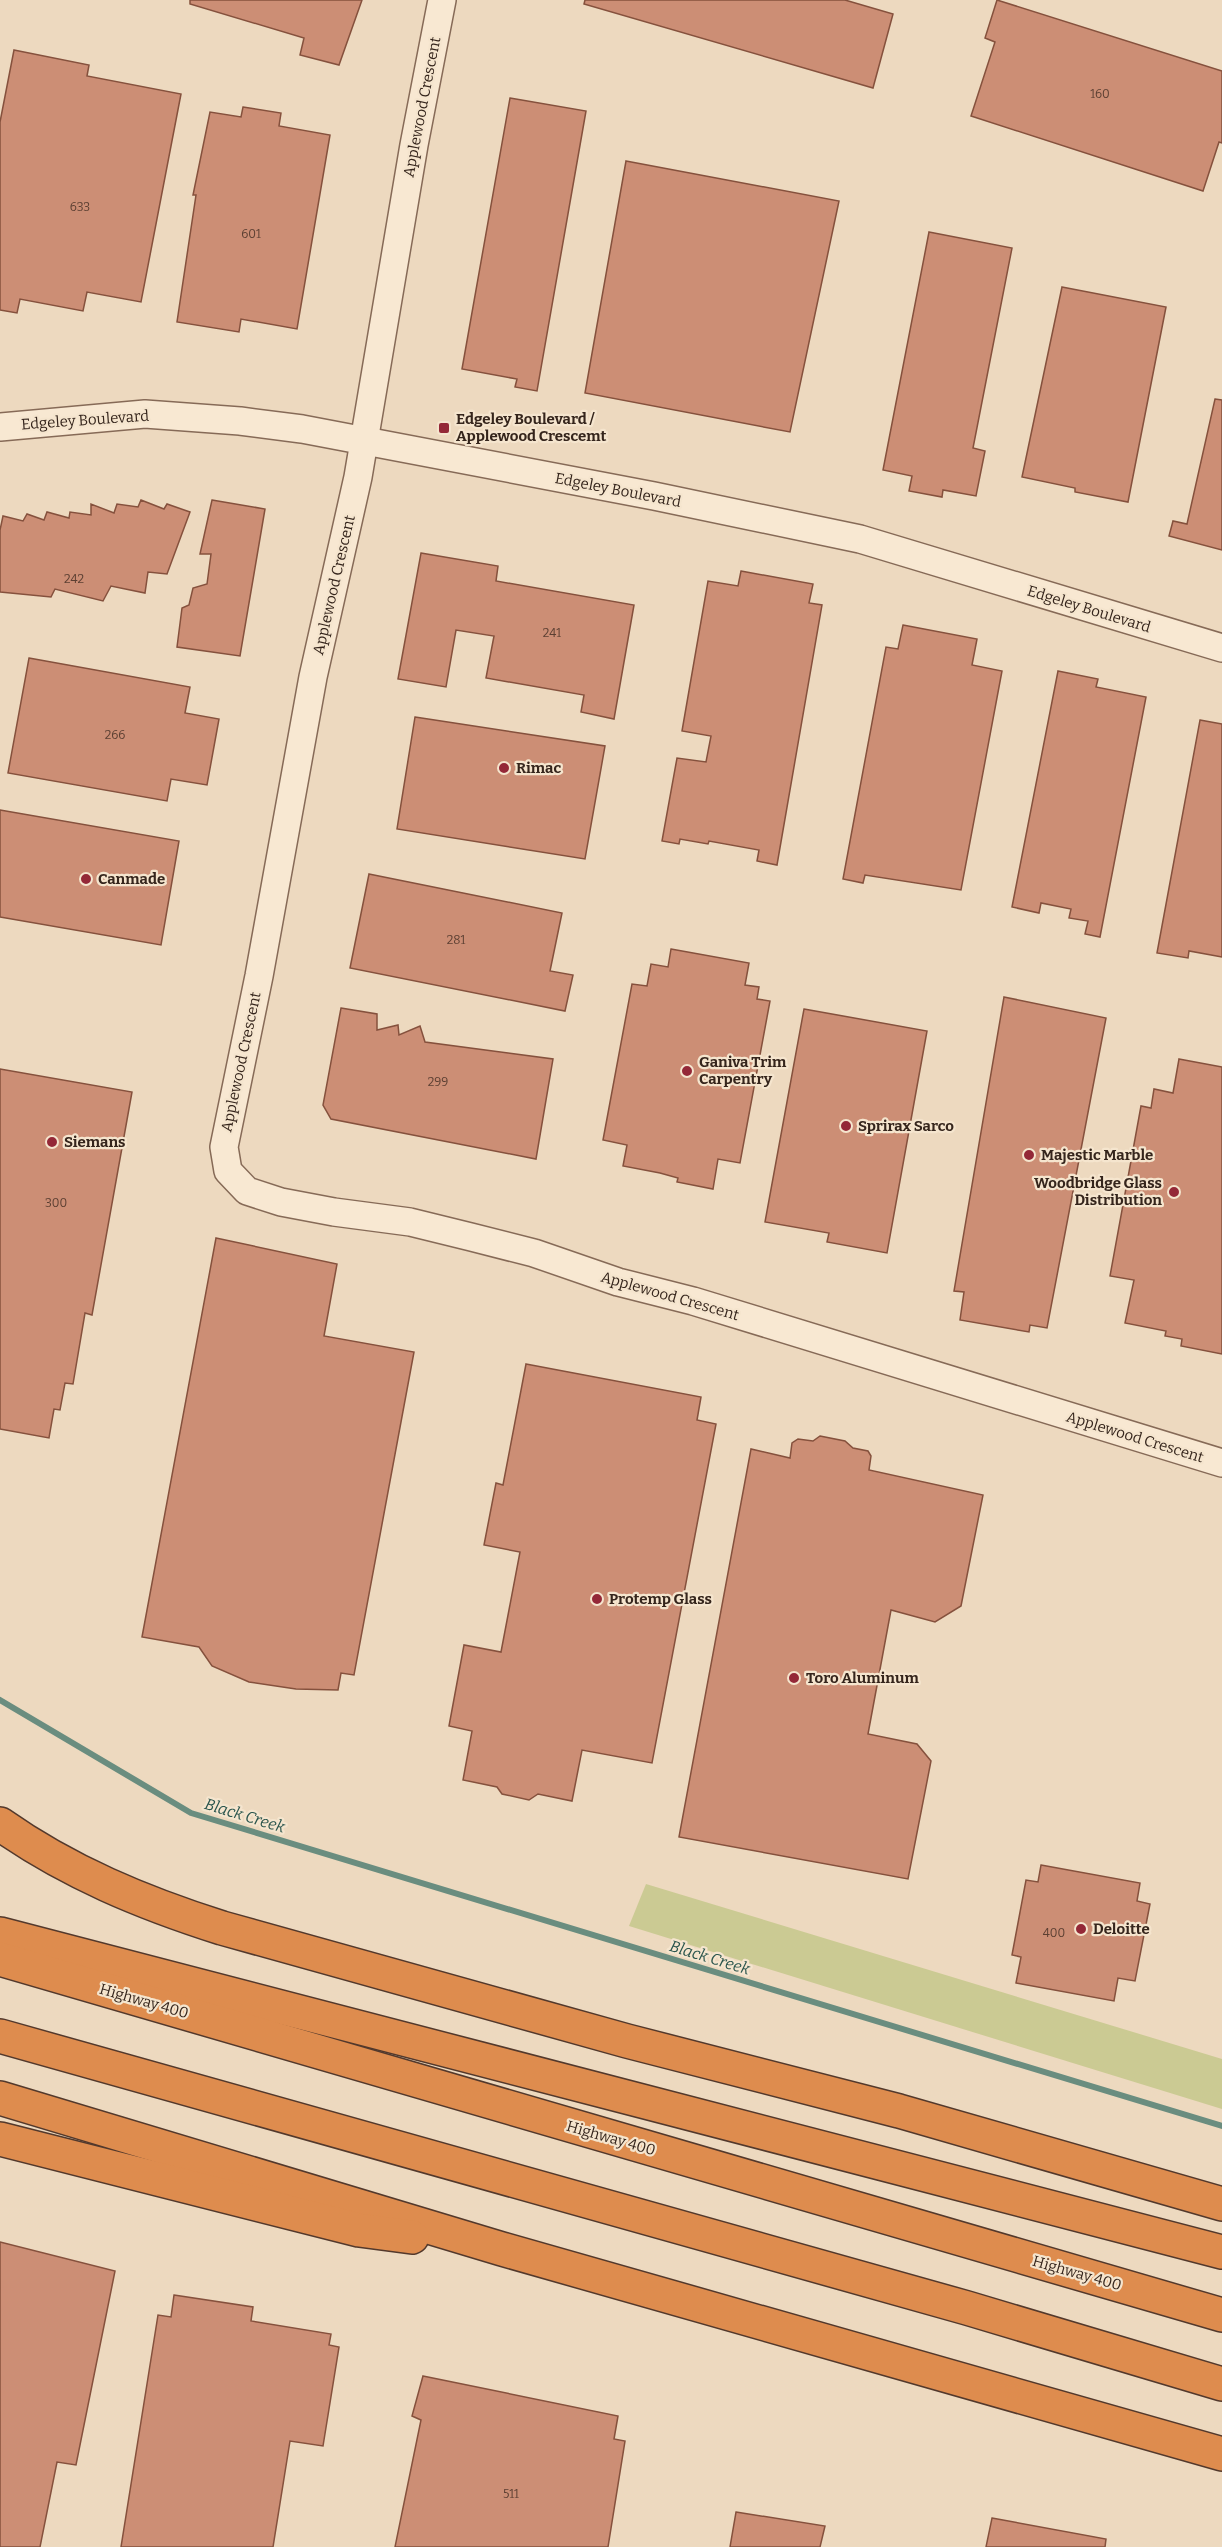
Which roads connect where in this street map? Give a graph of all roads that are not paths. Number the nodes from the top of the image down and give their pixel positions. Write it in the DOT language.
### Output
graph roads {
  1 [pos="442,0"];
  2 [pos="0,427"];
  3 [pos="364,442"];
  4 [pos="1222,648"];
  5 [pos="1222,1463"];
  6 [pos="0,1824"];
  7 [pos="0,1934"];
  8 [pos="0,1959"];
  9 [pos="0,2036"];
  10 [pos="0,2098"];
  11 [pos="0,2139"];
  12 [pos="1222,2204"];
  13 [pos="502,2249"];
  14 [pos="1222,2252"];
  15 [pos="1222,2315"];
  16 [pos="1222,2384"];
  17 [pos="1222,2454"];
  1 -- 3 [label="street, Applewood Crescent"];
  2 -- 3 [label="street, Edgeley Boulevard"];
  3 -- 4 [label="street, Edgeley Boulevard"];
  3 -- 5 [label="street, Applewood Crescent"];
  6 -- 12 [label="highway"];
  7 -- 14 [label="highway"];
  8 -- 15 [label="highway, Highway 400"];
  9 -- 16 [label="highway"];
  10 -- 13 [label="highway"];
  11 -- 13 [label="highway"];
  13 -- 17 [label="highway"];
}
